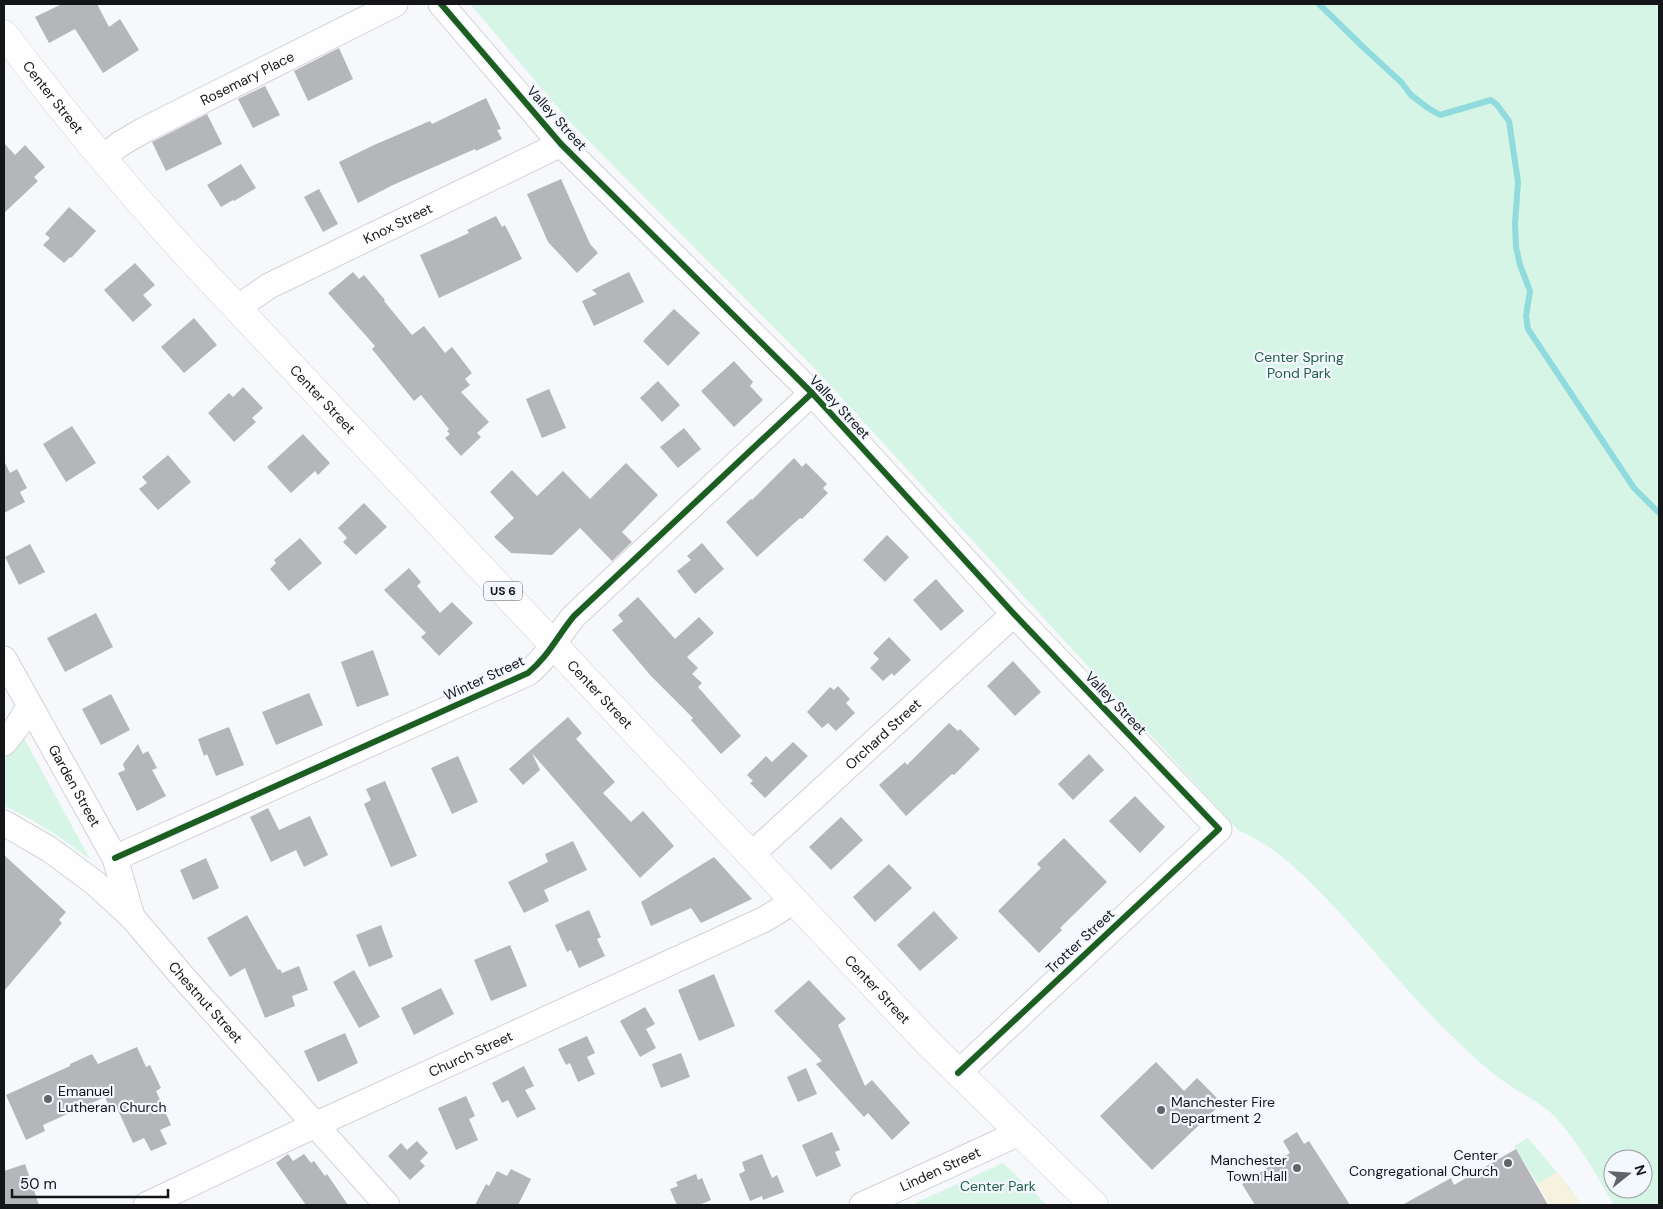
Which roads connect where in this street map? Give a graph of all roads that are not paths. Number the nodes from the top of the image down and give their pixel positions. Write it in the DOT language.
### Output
graph roads {
  1 [pos="395,4"];
  2 [pos="441,4"];
  3 [pos="4,34"];
  4 [pos="561,144"];
  5 [pos="102,158"];
  6 [pos="238,308"];
  7 [pos="812,393"];
  8 [pos="1014,614"];
  9 [pos="554,644"];
  10 [pos="4,659"];
  11 [pos="30,706"];
  12 [pos="4,743"];
  13 [pos="4,823"];
  14 [pos="1219,828"];
  15 [pos="751,855"];
  16 [pos="115,858"];
  17 [pos="794,901"];
  18 [pos="132,917"];
  19 [pos="958,1073"];
  20 [pos="315,1125"];
  21 [pos="1019,1133"];
  22 [pos="180,1198"];
  23 [pos="146,1205"];
  24 [pos="387,1205"];
  25 [pos="862,1205"];
  26 [pos="1094,1205"];
  1 -- 5 [label="street, Rosemary Place"];
  2 -- 4 [label="street, Valley Street"];
  3 -- 5 [label="main road, Center Street / US 6"];
  4 -- 6 [label="street, Knox Street"];
  4 -- 7 [label="street, Valley Street"];
  5 -- 6 [label="main road, Center Street / US 6"];
  6 -- 9 [label="main road, Center Street / US 6"];
  7 -- 8 [label="street, Valley Street"];
  7 -- 9 [label="street, Winter Street"];
  8 -- 14 [label="street, Valley Street"];
  8 -- 15 [label="street, Orchard Street"];
  9 -- 15 [label="main road, Center Street / US 6"];
  9 -- 16 [label="street, Winter Street"];
  10 -- 11 [label="street, Garden Street"];
  11 -- 12 [label="street"];
  11 -- 16 [label="street, Garden Street"];
  13 -- 18 [label="street, Chestnut Street"];
  14 -- 19 [label="street, Trotter Street"];
  15 -- 17 [label="main road, Center Street / US 6"];
  16 -- 18 [label="street, Garden Street"];
  17 -- 19 [label="main road, Center Street / US 6"];
  17 -- 20 [label="street, Church Street"];
  18 -- 20 [label="street, Chestnut Street"];
  19 -- 21 [label="main road, Center Street / US 6"];
  20 -- 22 [label="street, Church Street"];
  20 -- 24 [label="street, Chestnut Street"];
  21 -- 25 [label="street, Linden Street"];
  21 -- 26 [label="main road, Center Street / US 6"];
  22 -- 23 [label="street, Church Street"];
}
